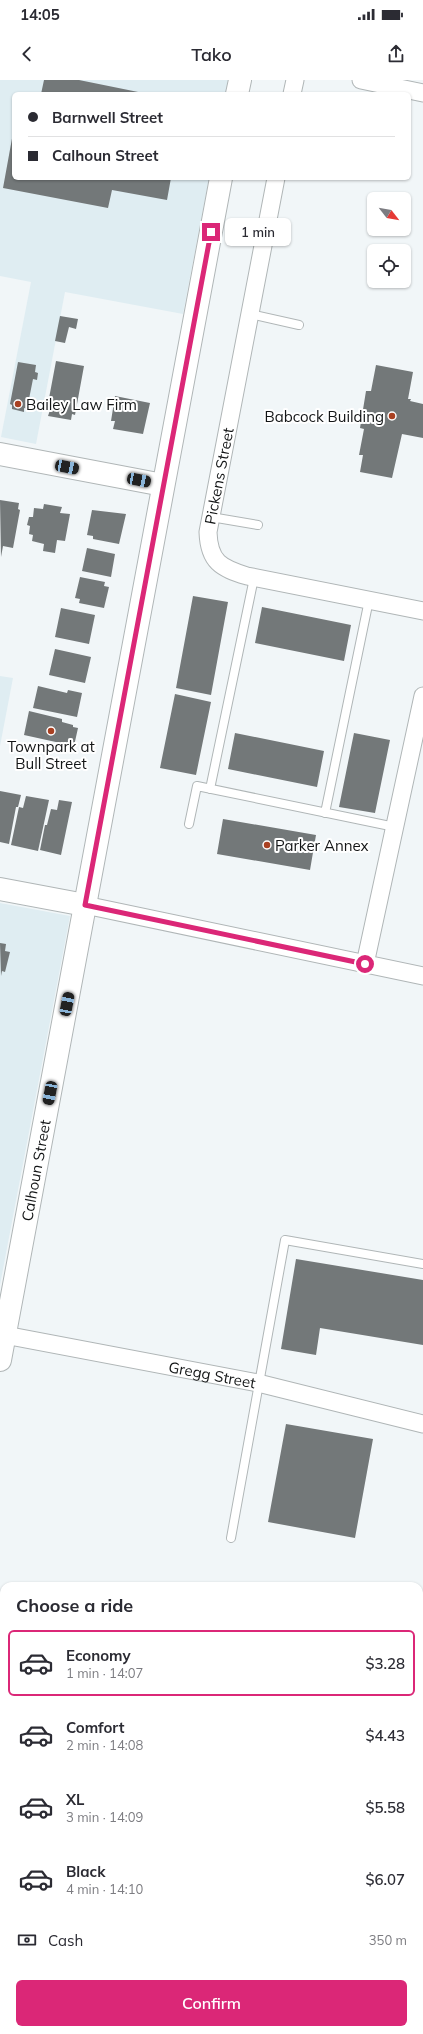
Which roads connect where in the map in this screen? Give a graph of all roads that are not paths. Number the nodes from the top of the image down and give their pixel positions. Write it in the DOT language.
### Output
graph roads {
  1 [pos="240,80"];
  2 [pos="295,80"];
  3 [pos="362,80"];
  4 [pos="237,92"];
  5 [pos="292,92"];
  6 [pos="423,93"];
  7 [pos="221,180"];
  8 [pos="276,180"];
  9 [pos="250,314"];
  10 [pos="299,325"];
  11 [pos="0,454"];
  12 [pos="163,485"];
  13 [pos="211,517"];
  14 [pos="258,525"];
  15 [pos="254,578"];
  16 [pos="369,600"];
  17 [pos="423,611"];
  18 [pos="423,696"];
  19 [pos="210,789"];
  20 [pos="324,813"];
  21 [pos="189,824"];
  22 [pos="395,827"];
  23 [pos="0,889"];
  24 [pos="85,905"];
  25 [pos="365,964"];
  26 [pos="423,976"];
  27 [pos="423,1264"];
  28 [pos="2,1334"];
  29 [pos="0,1360"];
  30 [pos="258,1383"];
  31 [pos="423,1424"];
  32 [pos="231,1538"];
  1 -- 4 [label="street"];
  2 -- 5 [label="street"];
  3 -- 6 [label="street"];
  7 -- 12 [label="street, Calhoun Street"];
  8 -- 9 [label="street, Pickens Street"];
  9 -- 10 [label="lane"];
  9 -- 13 [label="street, Pickens Street"];
  11 -- 12 [label="street"];
  12 -- 24 [label="street, Calhoun Street"];
  13 -- 14 [label="lane"];
  13 -- 15 [label="street, Pickens Street"];
  15 -- 16 [label="street, Pickens Street"];
  15 -- 19 [label="lane"];
  16 -- 17 [label="street, Pickens Street"];
  16 -- 20 [label="lane"];
  18 -- 22 [label="street"];
  19 -- 20 [label="lane"];
  19 -- 21 [label="lane"];
  20 -- 22 [label="lane"];
  22 -- 25 [label="street"];
  23 -- 24 [label="street"];
  24 -- 25 [label="street"];
  24 -- 28 [label="street, Calhoun Street"];
  25 -- 26 [label="street"];
  27 -- 30 [label="lane"];
  28 -- 29 [label="street, Calhoun Street"];
  28 -- 30 [label="street, Gregg Street"];
  30 -- 31 [label="street, Gregg Street"];
  30 -- 32 [label="lane"];
}
